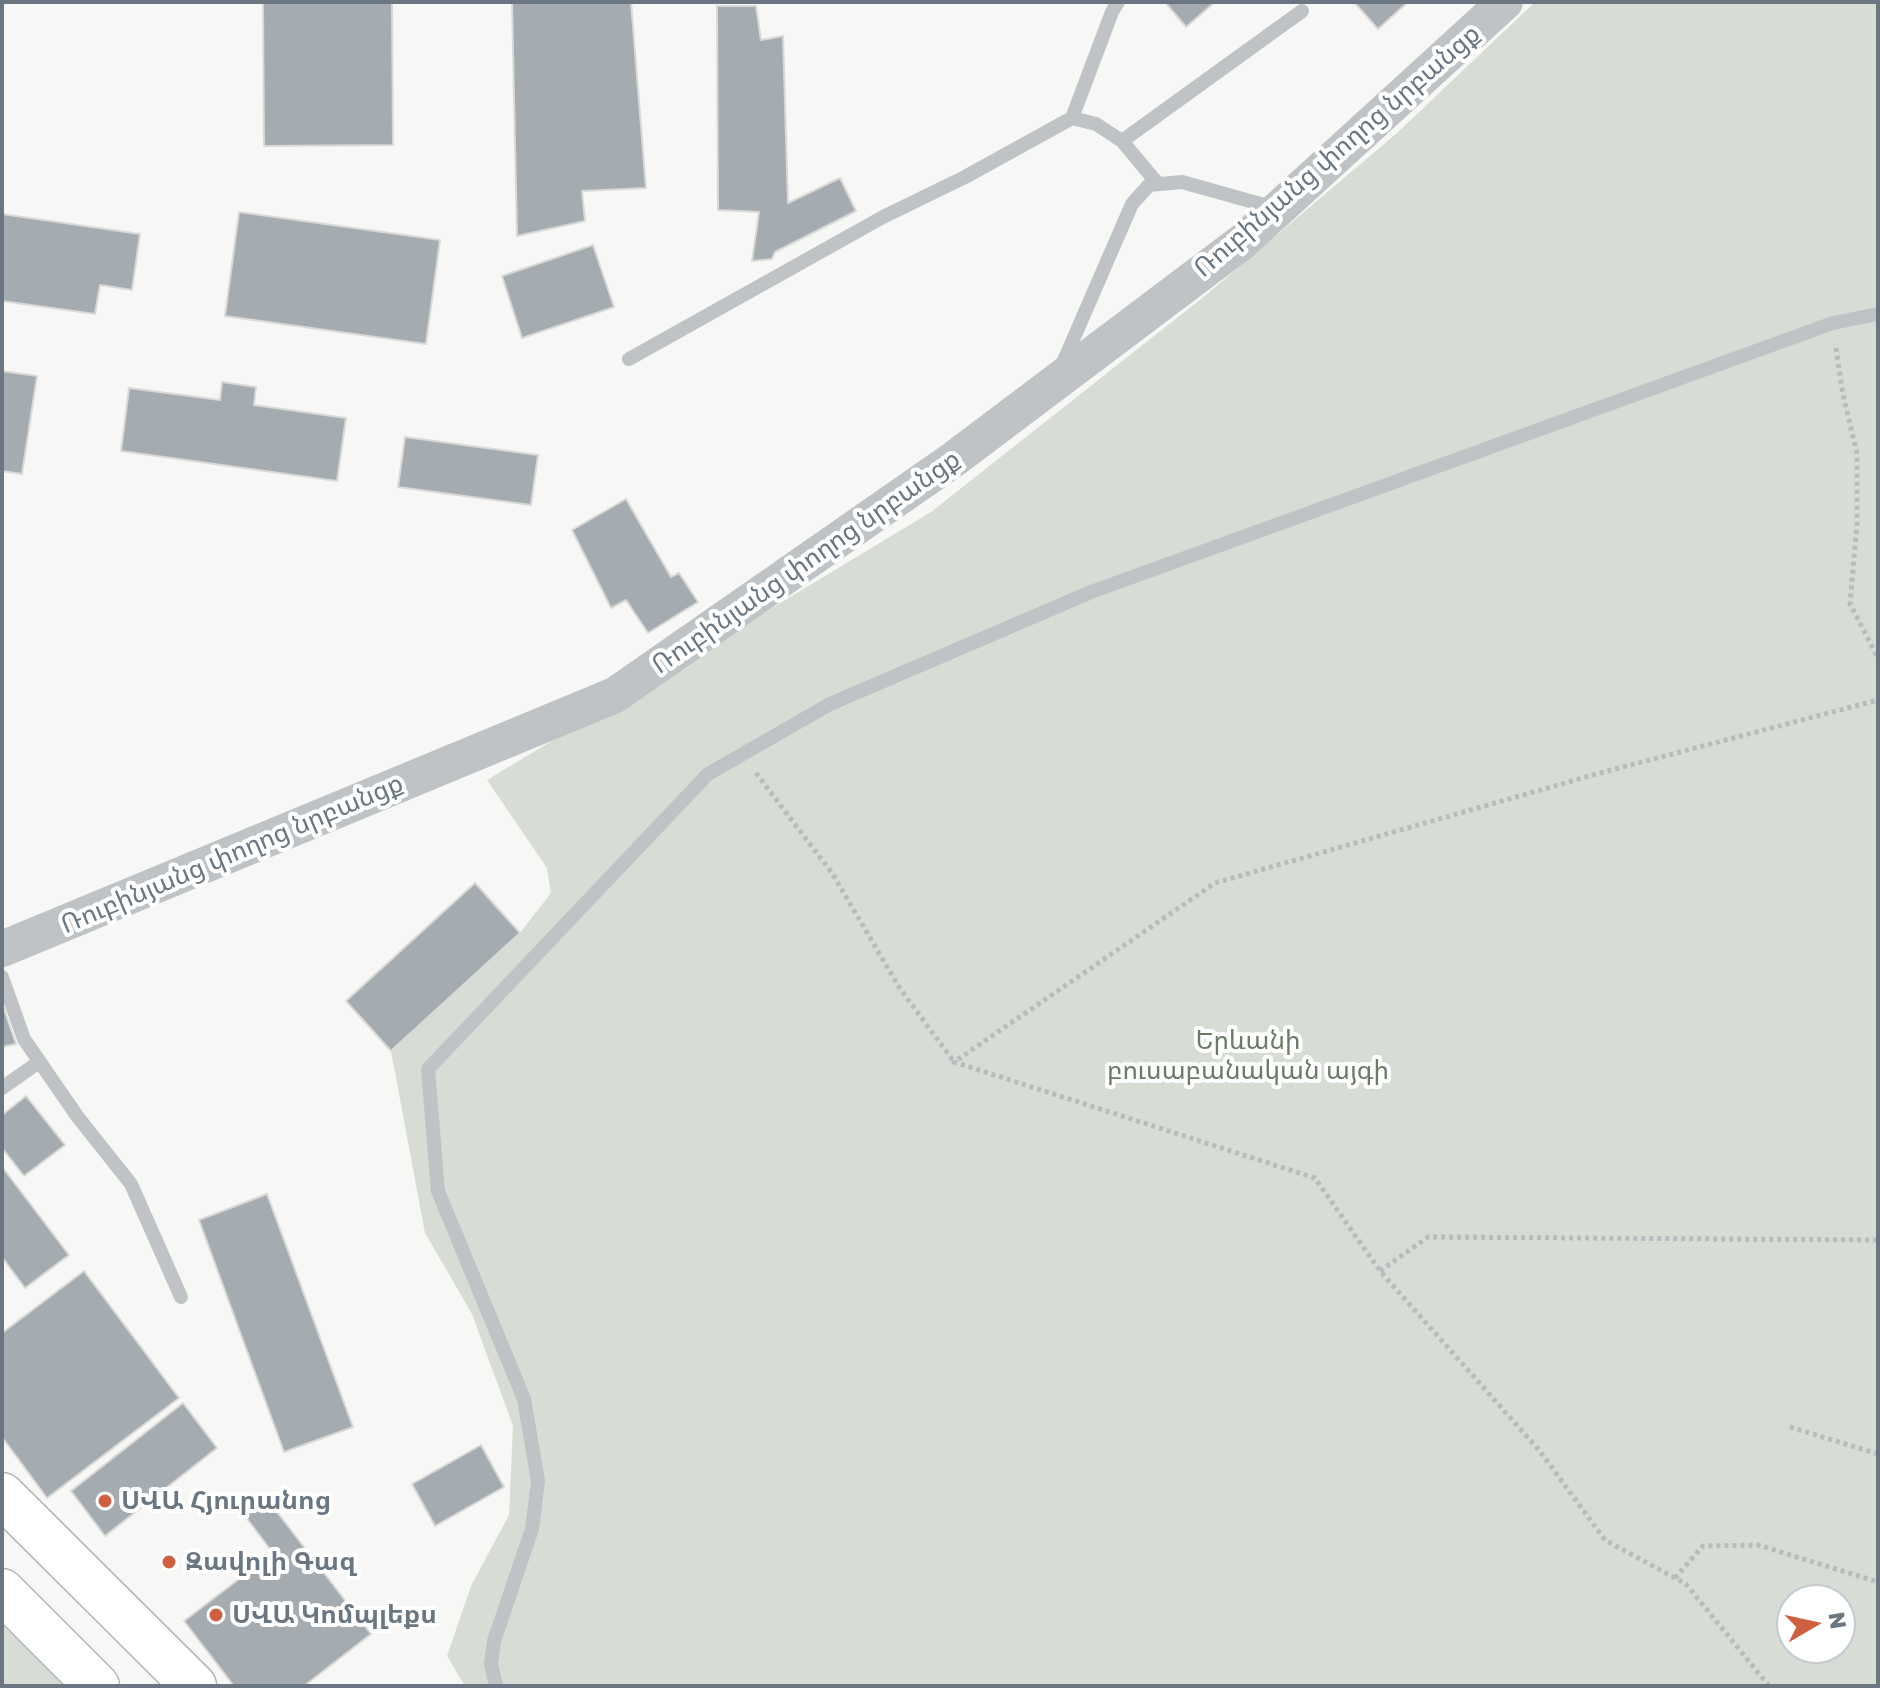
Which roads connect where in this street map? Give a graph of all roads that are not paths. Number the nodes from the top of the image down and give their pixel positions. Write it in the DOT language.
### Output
graph roads {
  1 [pos="1118,2"];
  2 [pos="1505,2"];
  3 [pos="1302,11"];
  4 [pos="1072,118"];
  5 [pos="1122,141"];
  6 [pos="1158,184"];
  7 [pos="1279,209"];
  8 [pos="1878,314"];
  9 [pos="629,359"];
  10 [pos="1054,383"];
  11 [pos="2,949"];
  12 [pos="2,977"];
  13 [pos="39,1062"];
  14 [pos="2,1088"];
  15 [pos="181,1297"];
  16 [pos="2,1495"];
  17 [pos="2,1591"];
  18 [pos="97,1686"];
  19 [pos="194,1686"];
  20 [pos="496,1686"];
  1 -- 4 [label="lane"];
  2 -- 7 [label="street, Ռուբինյանց փողոց նրբանցք"];
  3 -- 5 [label="lane"];
  4 -- 5 [label="lane"];
  4 -- 9 [label="lane"];
  5 -- 6 [label="lane"];
  6 -- 7 [label="lane"];
  6 -- 10 [label="lane"];
  7 -- 10 [label="street, Ռուբինյանց փողոց նրբանցք"];
  8 -- 20 [label="lane"];
  10 -- 11 [label="street, Ռուբինյանց փողոց նրբանցք"];
  12 -- 13 [label="lane"];
  13 -- 14 [label="lane"];
  13 -- 15 [label="lane"];
  16 -- 19 [label="main road"];
  17 -- 18 [label="main road"];
}
